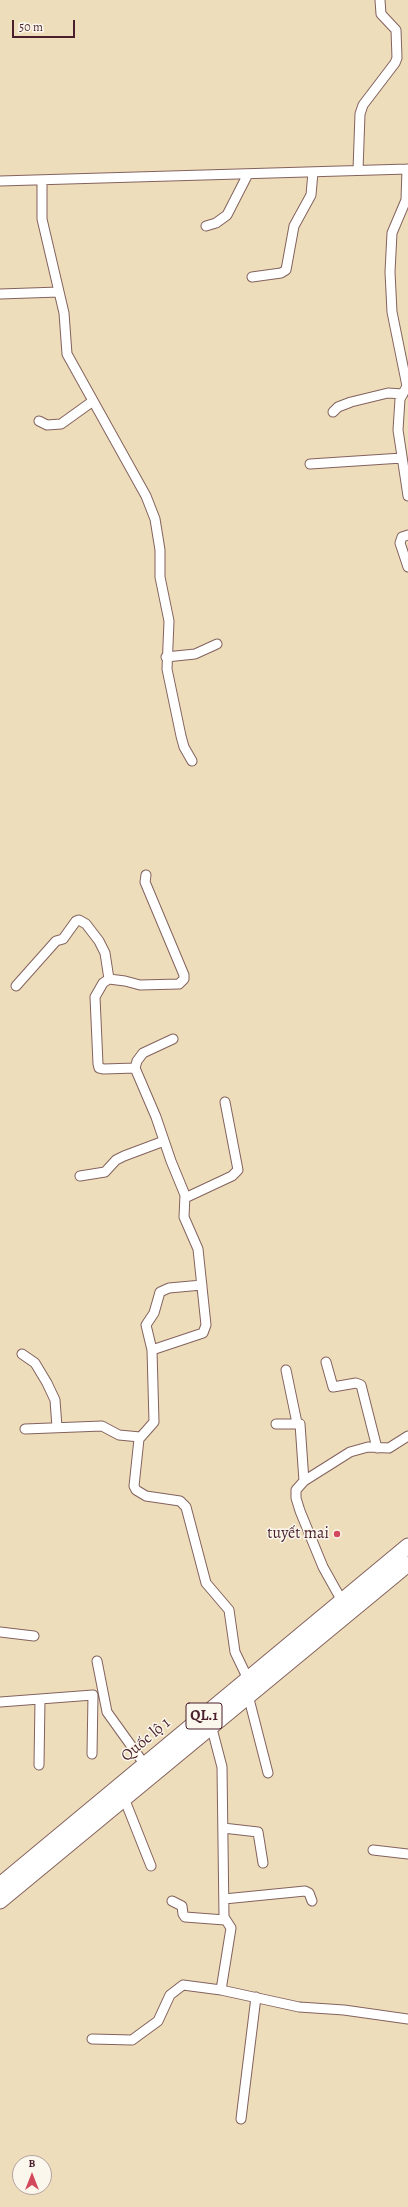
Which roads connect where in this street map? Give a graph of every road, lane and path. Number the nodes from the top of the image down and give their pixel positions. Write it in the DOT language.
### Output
graph roads {
  1 [pos="380,0"];
  2 [pos="408,169"];
  3 [pos="358,170"];
  4 [pos="314,172"];
  5 [pos="248,174"];
  6 [pos="47,179"];
  7 [pos="0,181"];
  8 [pos="407,187"];
  9 [pos="206,226"];
  10 [pos="252,277"];
  11 [pos="59,292"];
  12 [pos="0,294"];
  13 [pos="403,394"];
  14 [pos="93,401"];
  15 [pos="333,412"];
  16 [pos="39,421"];
  17 [pos="402,458"];
  18 [pos="310,464"];
  19 [pos="408,496"];
  20 [pos="408,535"];
  21 [pos="408,567"];
  22 [pos="217,644"];
  23 [pos="173,657"];
  24 [pos="192,761"];
  25 [pos="146,875"];
  26 [pos="109,979"];
  27 [pos="16,986"];
  28 [pos="173,1039"];
  29 [pos="135,1068"];
  30 [pos="225,1102"];
  31 [pos="164,1141"];
  32 [pos="80,1176"];
  33 [pos="185,1198"];
  34 [pos="202,1285"];
  35 [pos="152,1350"];
  36 [pos="22,1354"];
  37 [pos="326,1362"];
  38 [pos="286,1370"];
  39 [pos="297,1423"];
  40 [pos="276,1424"];
  41 [pos="57,1427"];
  42 [pos="25,1429"];
  43 [pos="408,1436"];
  44 [pos="140,1437"];
  45 [pos="377,1448"];
  46 [pos="304,1481"];
  47 [pos="408,1546"];
  48 [pos="408,1564"];
  49 [pos="342,1601"];
  50 [pos="0,1632"];
  51 [pos="34,1636"];
  52 [pos="97,1661"];
  53 [pos="248,1679"];
  54 [pos="248,1695"];
  55 [pos="40,1699"];
  56 [pos="0,1702"];
  57 [pos="211,1725"];
  58 [pos="92,1754"];
  59 [pos="39,1765"];
  60 [pos="145,1765"];
  61 [pos="268,1773"];
  62 [pos="124,1798"];
  63 [pos="223,1828"];
  64 [pos="373,1850"];
  65 [pos="408,1854"];
  66 [pos="263,1863"];
  67 [pos="151,1866"];
  68 [pos="0,1885"];
  69 [pos="224,1899"];
  70 [pos="0,1901"];
  71 [pos="172,1901"];
  72 [pos="312,1901"];
  73 [pos="225,1920"];
  74 [pos="221,1990"];
  75 [pos="256,1996"];
  76 [pos="408,2020"];
  77 [pos="92,2039"];
  78 [pos="241,2119"];
  1 -- 3 [label="street"];
  2 -- 3 [label="street"];
  2 -- 8 [label="street"];
  3 -- 4 [label="street"];
  4 -- 5 [label="street"];
  4 -- 10 [label="street"];
  5 -- 6 [label="street"];
  5 -- 9 [label="street"];
  6 -- 7 [label="street"];
  6 -- 11 [label="street"];
  8 -- 13 [label="street"];
  11 -- 12 [label="street"];
  11 -- 14 [label="street"];
  13 -- 15 [label="street"];
  13 -- 17 [label="street"];
  14 -- 16 [label="street"];
  14 -- 23 [label="street"];
  17 -- 18 [label="street"];
  17 -- 19 [label="street"];
  20 -- 21 [label="street"];
  22 -- 23 [label="street"];
  23 -- 24 [label="street"];
  25 -- 26 [label="street"];
  26 -- 27 [label="street"];
  26 -- 29 [label="street"];
  28 -- 29 [label="street"];
  29 -- 31 [label="street"];
  30 -- 33 [label="street"];
  31 -- 32 [label="street"];
  31 -- 33 [label="street"];
  33 -- 34 [label="street"];
  34 -- 35 [label="street"];
  34 -- 35 [label="street"];
  35 -- 44 [label="street"];
  36 -- 41 [label="street"];
  37 -- 45 [label="street"];
  38 -- 39 [label="street"];
  39 -- 40 [label="street"];
  39 -- 46 [label="street"];
  41 -- 42 [label="street"];
  41 -- 44 [label="street"];
  43 -- 45 [label="street"];
  44 -- 53 [label="street"];
  45 -- 46 [label="street"];
  46 -- 49 [label="street"];
  47 -- 49 [label="highway, Quốc lộ 1 / QL.1"];
  48 -- 54 [label="highway, Quốc lộ 1 / QL.1"];
  49 -- 53 [label="highway, Quốc lộ 1 / QL.1"];
  50 -- 51 [label="street"];
  52 -- 60 [label="street"];
  53 -- 60 [label="highway, Quốc lộ 1 / QL.1"];
  54 -- 57 [label="highway, Quốc lộ 1 / QL.1"];
  54 -- 61 [label="street"];
  55 -- 56 [label="street"];
  55 -- 58 [label="street"];
  55 -- 59 [label="street"];
  57 -- 62 [label="highway, Quốc lộ 1 / QL.1"];
  57 -- 63 [label="street"];
  60 -- 68 [label="highway, Quốc lộ 1 / QL.1"];
  62 -- 67 [label="street"];
  62 -- 70 [label="highway, Quốc lộ 1 / QL.1"];
  63 -- 66 [label="street"];
  63 -- 69 [label="street"];
  64 -- 65 [label="street"];
  69 -- 72 [label="street"];
  69 -- 73 [label="street"];
  71 -- 73 [label="street"];
  73 -- 74 [label="street"];
  74 -- 75 [label="street"];
  74 -- 77 [label="street"];
  75 -- 76 [label="street"];
  75 -- 78 [label="street"];
}
